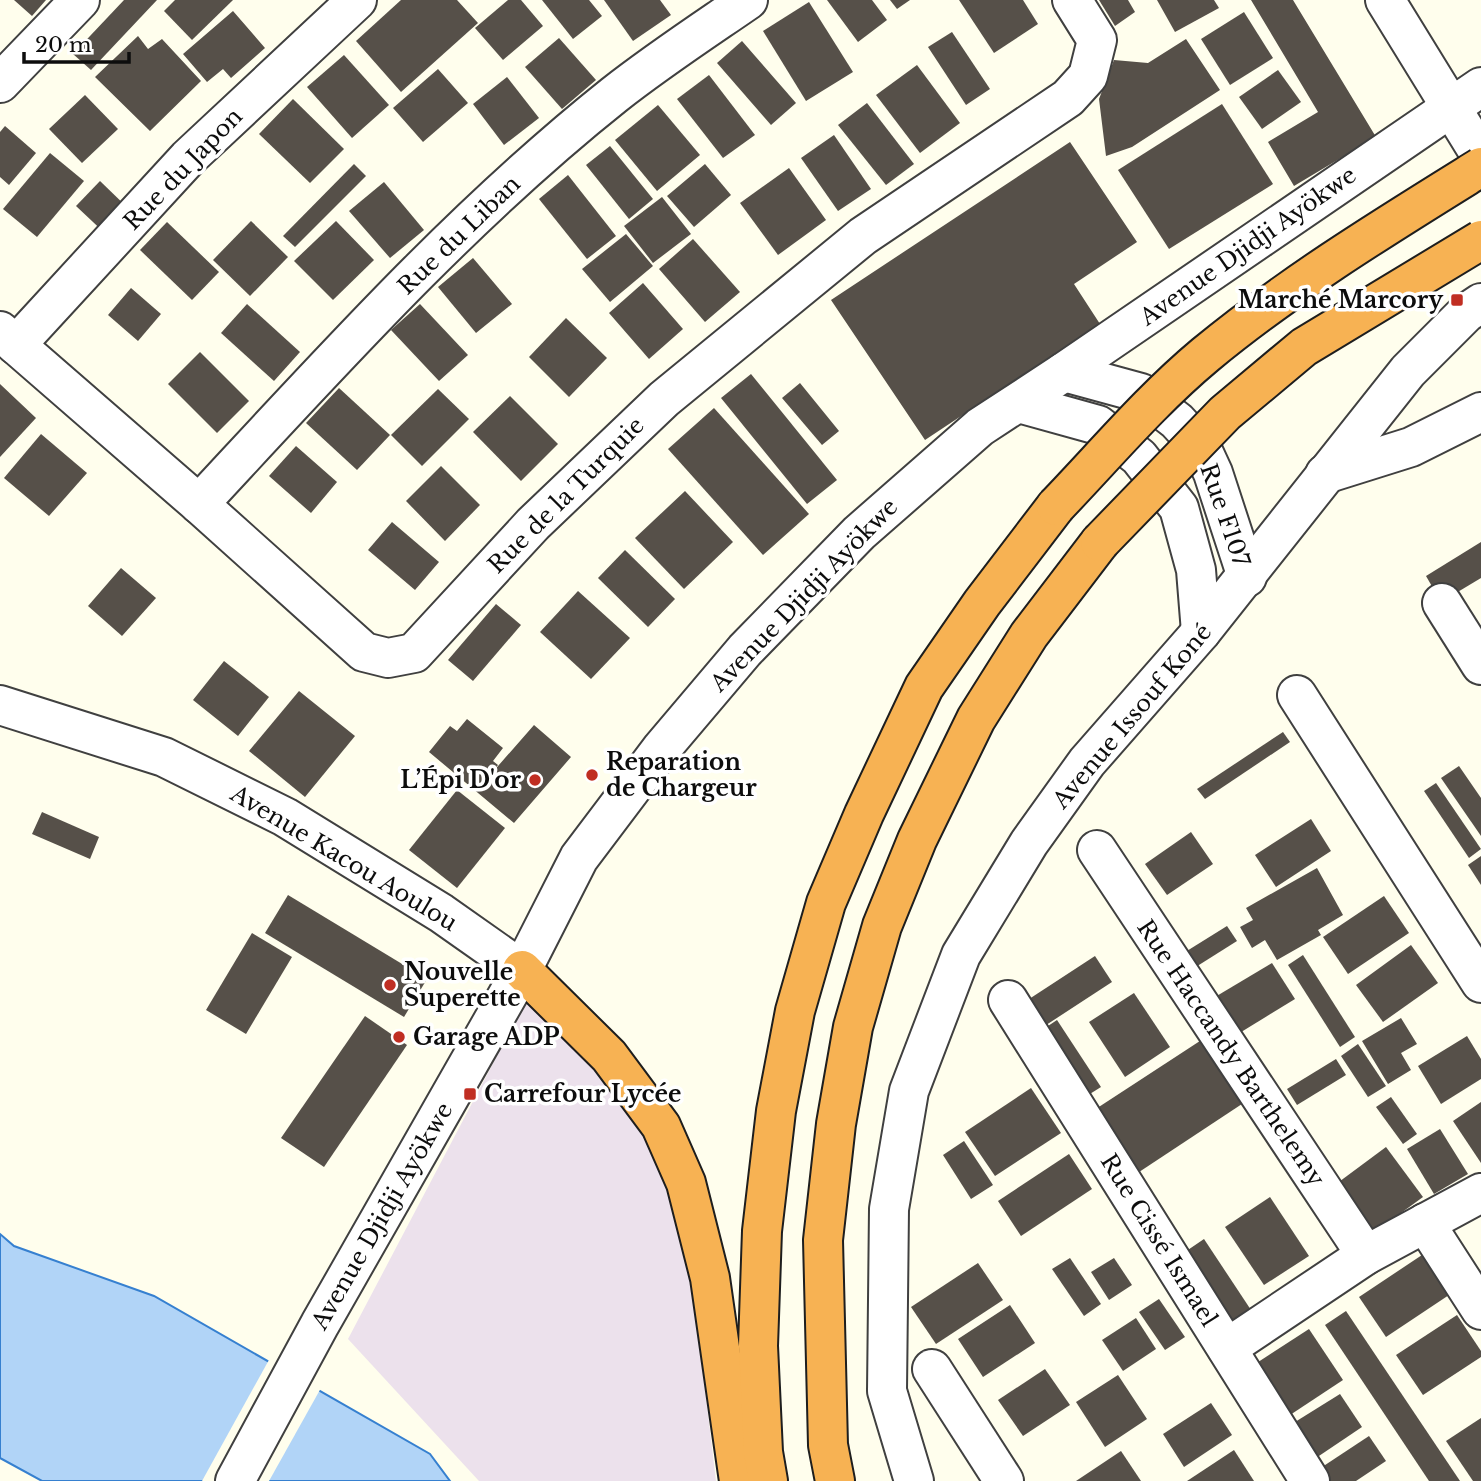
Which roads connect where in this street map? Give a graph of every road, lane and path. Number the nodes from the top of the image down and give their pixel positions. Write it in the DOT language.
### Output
graph roads {
  1 [pos="80,0"];
  2 [pos="357,0"];
  3 [pos="748,0"];
  4 [pos="1072,0"];
  5 [pos="1385,0"];
  6 [pos="0,83"];
  7 [pos="1465,97"];
  8 [pos="1481,156"];
  9 [pos="1481,167"];
  10 [pos="1481,240"];
  11 [pos="1481,303"];
  12 [pos="8,338"];
  13 [pos="1064,372"];
  14 [pos="1019,403"];
  15 [pos="1481,412"];
  16 [pos="1325,474"];
  17 [pos="199,504"];
  18 [pos="1247,576"];
  19 [pos="1442,603"];
  20 [pos="1201,632"];
  21 [pos="1481,665"];
  22 [pos="1297,695"];
  23 [pos="0,705"];
  24 [pos="1097,850"];
  25 [pos="522,970"];
  26 [pos="1481,983"];
  27 [pos="1007,1000"];
  28 [pos="1481,1193"];
  29 [pos="1425,1223"];
  30 [pos="1366,1255"];
  31 [pos="1481,1310"];
  32 [pos="1227,1348"];
  33 [pos="932,1369"];
  34 [pos="235,1481"];
  35 [pos="739,1481"];
  36 [pos="768,1481"];
  37 [pos="835,1481"];
  38 [pos="914,1481"];
  39 [pos="1004,1481"];
  40 [pos="1310,1481"];
  1 -- 6 [label="street"];
  2 -- 12 [label="street, Rue du Japon"];
  3 -- 17 [label="street, Rue du Liban"];
  4 -- 17 [label="street, Rue de la Turquie"];
  5 -- 7 [label="street"];
  7 -- 8 [label="street"];
  7 -- 13 [label="street, Avenue Djidji Ayökwe"];
  9 -- 36 [label="highway, bridge"];
  10 -- 37 [label="highway, bridge"];
  11 -- 16 [label="street, Avenue Issouf Koné"];
  12 -- 17 [label="street, Rue de la Turquie"];
  13 -- 14 [label="street, Avenue Djidji Ayökwe"];
  13 -- 18 [label="street, Rue F107"];
  14 -- 20 [label="street, Rue F107"];
  14 -- 25 [label="street, Avenue Djidji Ayökwe"];
  15 -- 16 [label="street"];
  16 -- 18 [label="street, Avenue Issouf Koné"];
  18 -- 20 [label="street, Avenue Issouf Koné"];
  19 -- 21 [label="street"];
  20 -- 38 [label="street, Avenue Issouf Koné"];
  22 -- 26 [label="street"];
  23 -- 25 [label="street, Avenue Kacou Aoulou"];
  24 -- 30 [label="street, Rue Haccandy Barthelemy"];
  25 -- 34 [label="street, Avenue Djidji Ayökwe"];
  25 -- 35 [label="highway"];
  27 -- 32 [label="street, Rue Cissé Ismael"];
  28 -- 29 [label="street"];
  29 -- 30 [label="street"];
  29 -- 31 [label="street"];
  30 -- 32 [label="street"];
  32 -- 40 [label="street, Rue Cissé Ismael"];
  33 -- 39 [label="street"];
}
